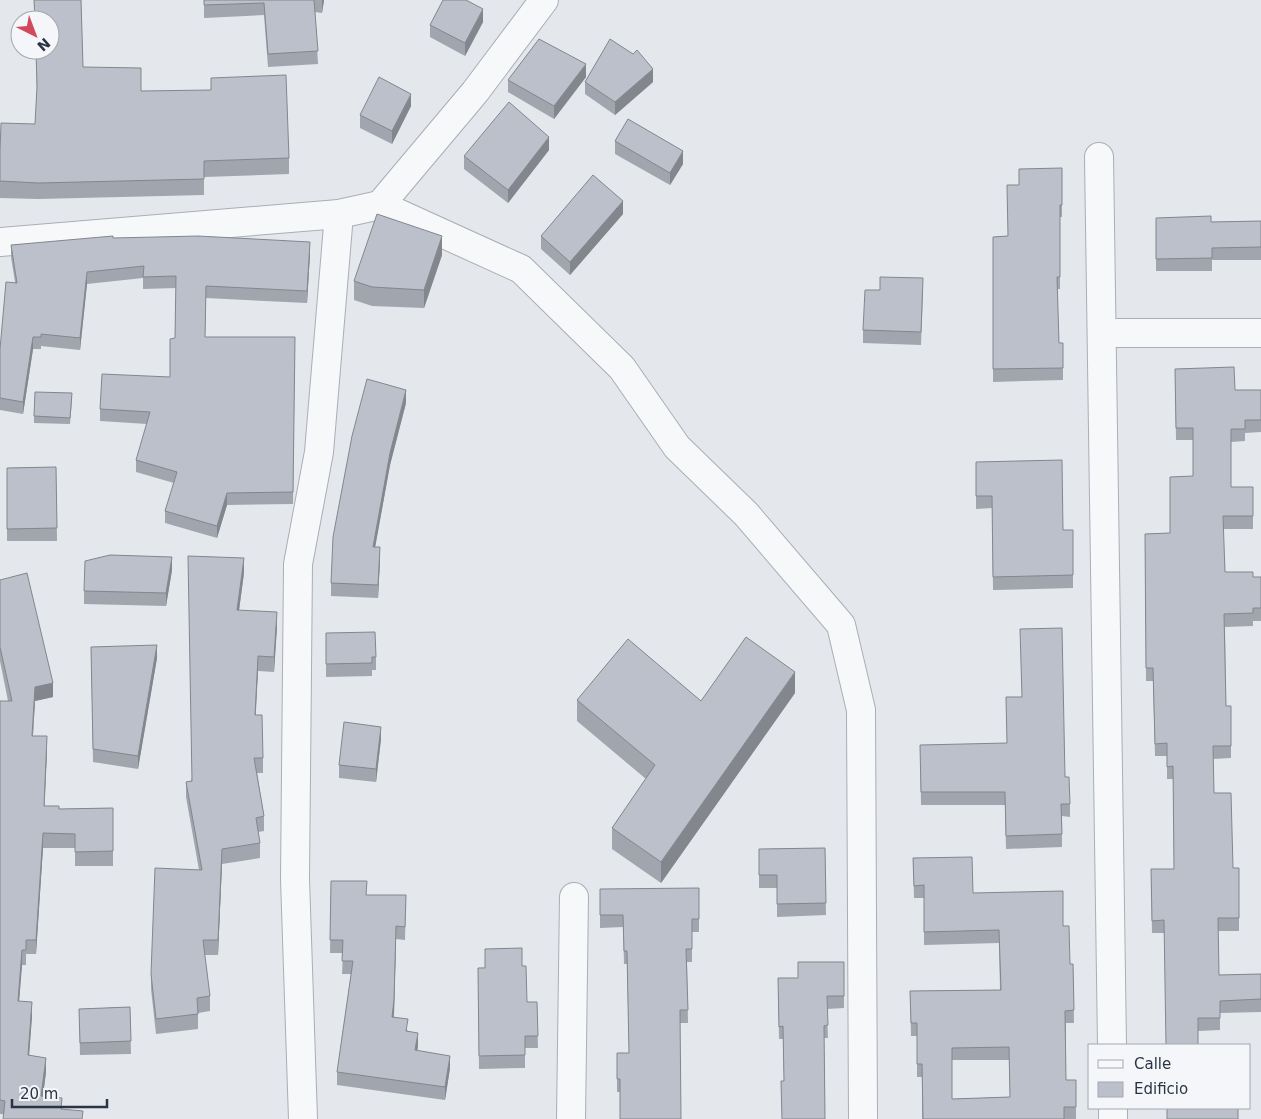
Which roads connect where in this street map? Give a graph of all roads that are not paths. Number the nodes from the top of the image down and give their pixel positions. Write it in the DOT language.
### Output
graph roads {
  1 [pos="544,0"];
  2 [pos="1099,157"];
  3 [pos="380,205"];
  4 [pos="340,214"];
  5 [pos="0,242"];
  6 [pos="1102,333"];
  7 [pos="1261,334"];
  8 [pos="574,897"];
  9 [pos="1112,1044"];
  10 [pos="303,1119"];
  11 [pos="571,1119"];
  12 [pos="863,1119"];
  1 -- 3 [label="street"];
  2 -- 6 [label="street"];
  3 -- 4 [label="street"];
  3 -- 12 [label="street"];
  4 -- 5 [label="street"];
  4 -- 10 [label="street"];
  6 -- 7 [label="street"];
  6 -- 9 [label="street"];
  8 -- 11 [label="street"];
}
